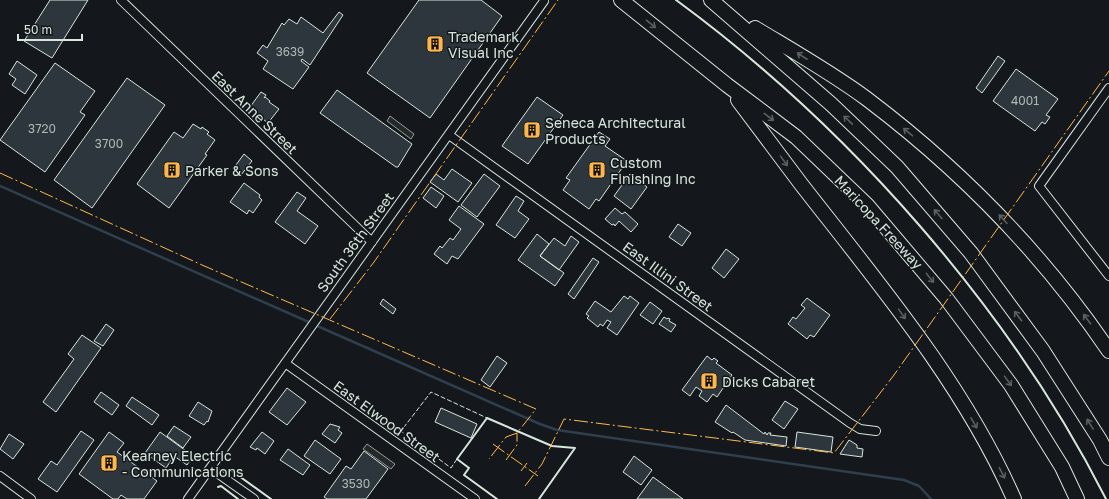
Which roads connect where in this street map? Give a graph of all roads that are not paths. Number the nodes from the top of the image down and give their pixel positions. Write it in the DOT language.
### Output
graph roads {
  1 [pos="121,0"];
  2 [pos="621,0"];
  3 [pos="544,1"];
  4 [pos="713,2"];
  5 [pos="727,85"];
  6 [pos="1109,88"];
  7 [pos="449,135"];
  8 [pos="372,242"];
  9 [pos="1109,276"];
  10 [pos="1109,351"];
  11 [pos="284,363"];
  12 [pos="876,431"];
  13 [pos="1109,458"];
  14 [pos="210,468"];
  15 [pos="0,476"];
  16 [pos="31,499"];
  17 [pos="188,499"];
  18 [pos="254,499"];
  19 [pos="475,499"];
  20 [pos="1014,499"];
  21 [pos="1078,499"];
  1 -- 8 [label="street, East Anne Street"];
  2 -- 5 [label="highway, Maricopa Freeway, one-way"];
  3 -- 7 [label="street, South 36th Street"];
  10 -- 4 [label="highway, one-way"];
  13 -- 4 [label="highway, one-way"];
  5 -- 20 [label="highway, one-way"];
  5 -- 21 [label="highway, Maricopa Freeway, one-way"];
  6 -- 9 [label="street"];
  7 -- 8 [label="street, South 36th Street"];
  7 -- 12 [label="street, East Illini Street"];
  8 -- 11 [label="street, South 36th Street"];
  11 -- 14 [label="street, South 36th Street"];
  11 -- 19 [label="street, East Elwood Street"];
  14 -- 17 [label="street, South 36th Street"];
  14 -- 18 [label="street"];
  15 -- 16 [label="street"];
}
